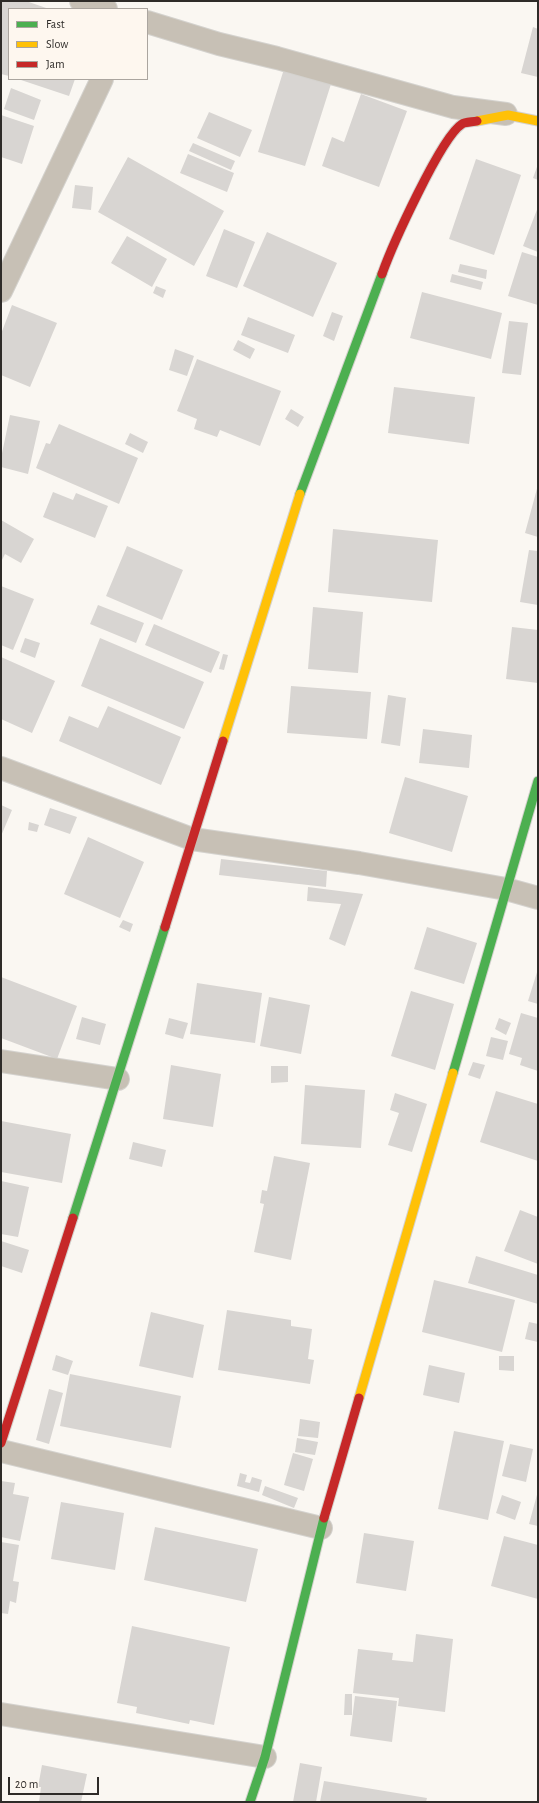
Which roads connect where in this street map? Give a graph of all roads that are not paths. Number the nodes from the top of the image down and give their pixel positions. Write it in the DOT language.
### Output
graph roads {
  1 [pos="81,1"];
  2 [pos="103,8"];
  3 [pos="148,22"];
  4 [pos="102,80"];
  5 [pos="508,114"];
  6 [pos="538,121"];
  7 [pos="1,291"];
  8 [pos="1,768"];
  9 [pos="538,781"];
  10 [pos="192,839"];
  11 [pos="506,889"];
  12 [pos="538,898"];
  13 [pos="1,1061"];
  14 [pos="118,1079"];
  15 [pos="1,1443"];
  16 [pos="1,1451"];
  17 [pos="321,1528"];
  18 [pos="1,1714"];
  19 [pos="265,1757"];
  20 [pos="250,1802"];
  1 -- 2 [label="street"];
  3 -- 5 [label="street"];
  4 -- 7 [label="street"];
  5 -- 6 [label="street"];
  5 -- 10 [label="street"];
  8 -- 10 [label="street"];
  9 -- 11 [label="street"];
  10 -- 11 [label="street"];
  10 -- 14 [label="street"];
  11 -- 12 [label="street"];
  11 -- 17 [label="street"];
  13 -- 14 [label="street"];
  14 -- 15 [label="street"];
  16 -- 17 [label="street"];
  17 -- 19 [label="street"];
  18 -- 19 [label="street"];
  19 -- 20 [label="street"];
}
